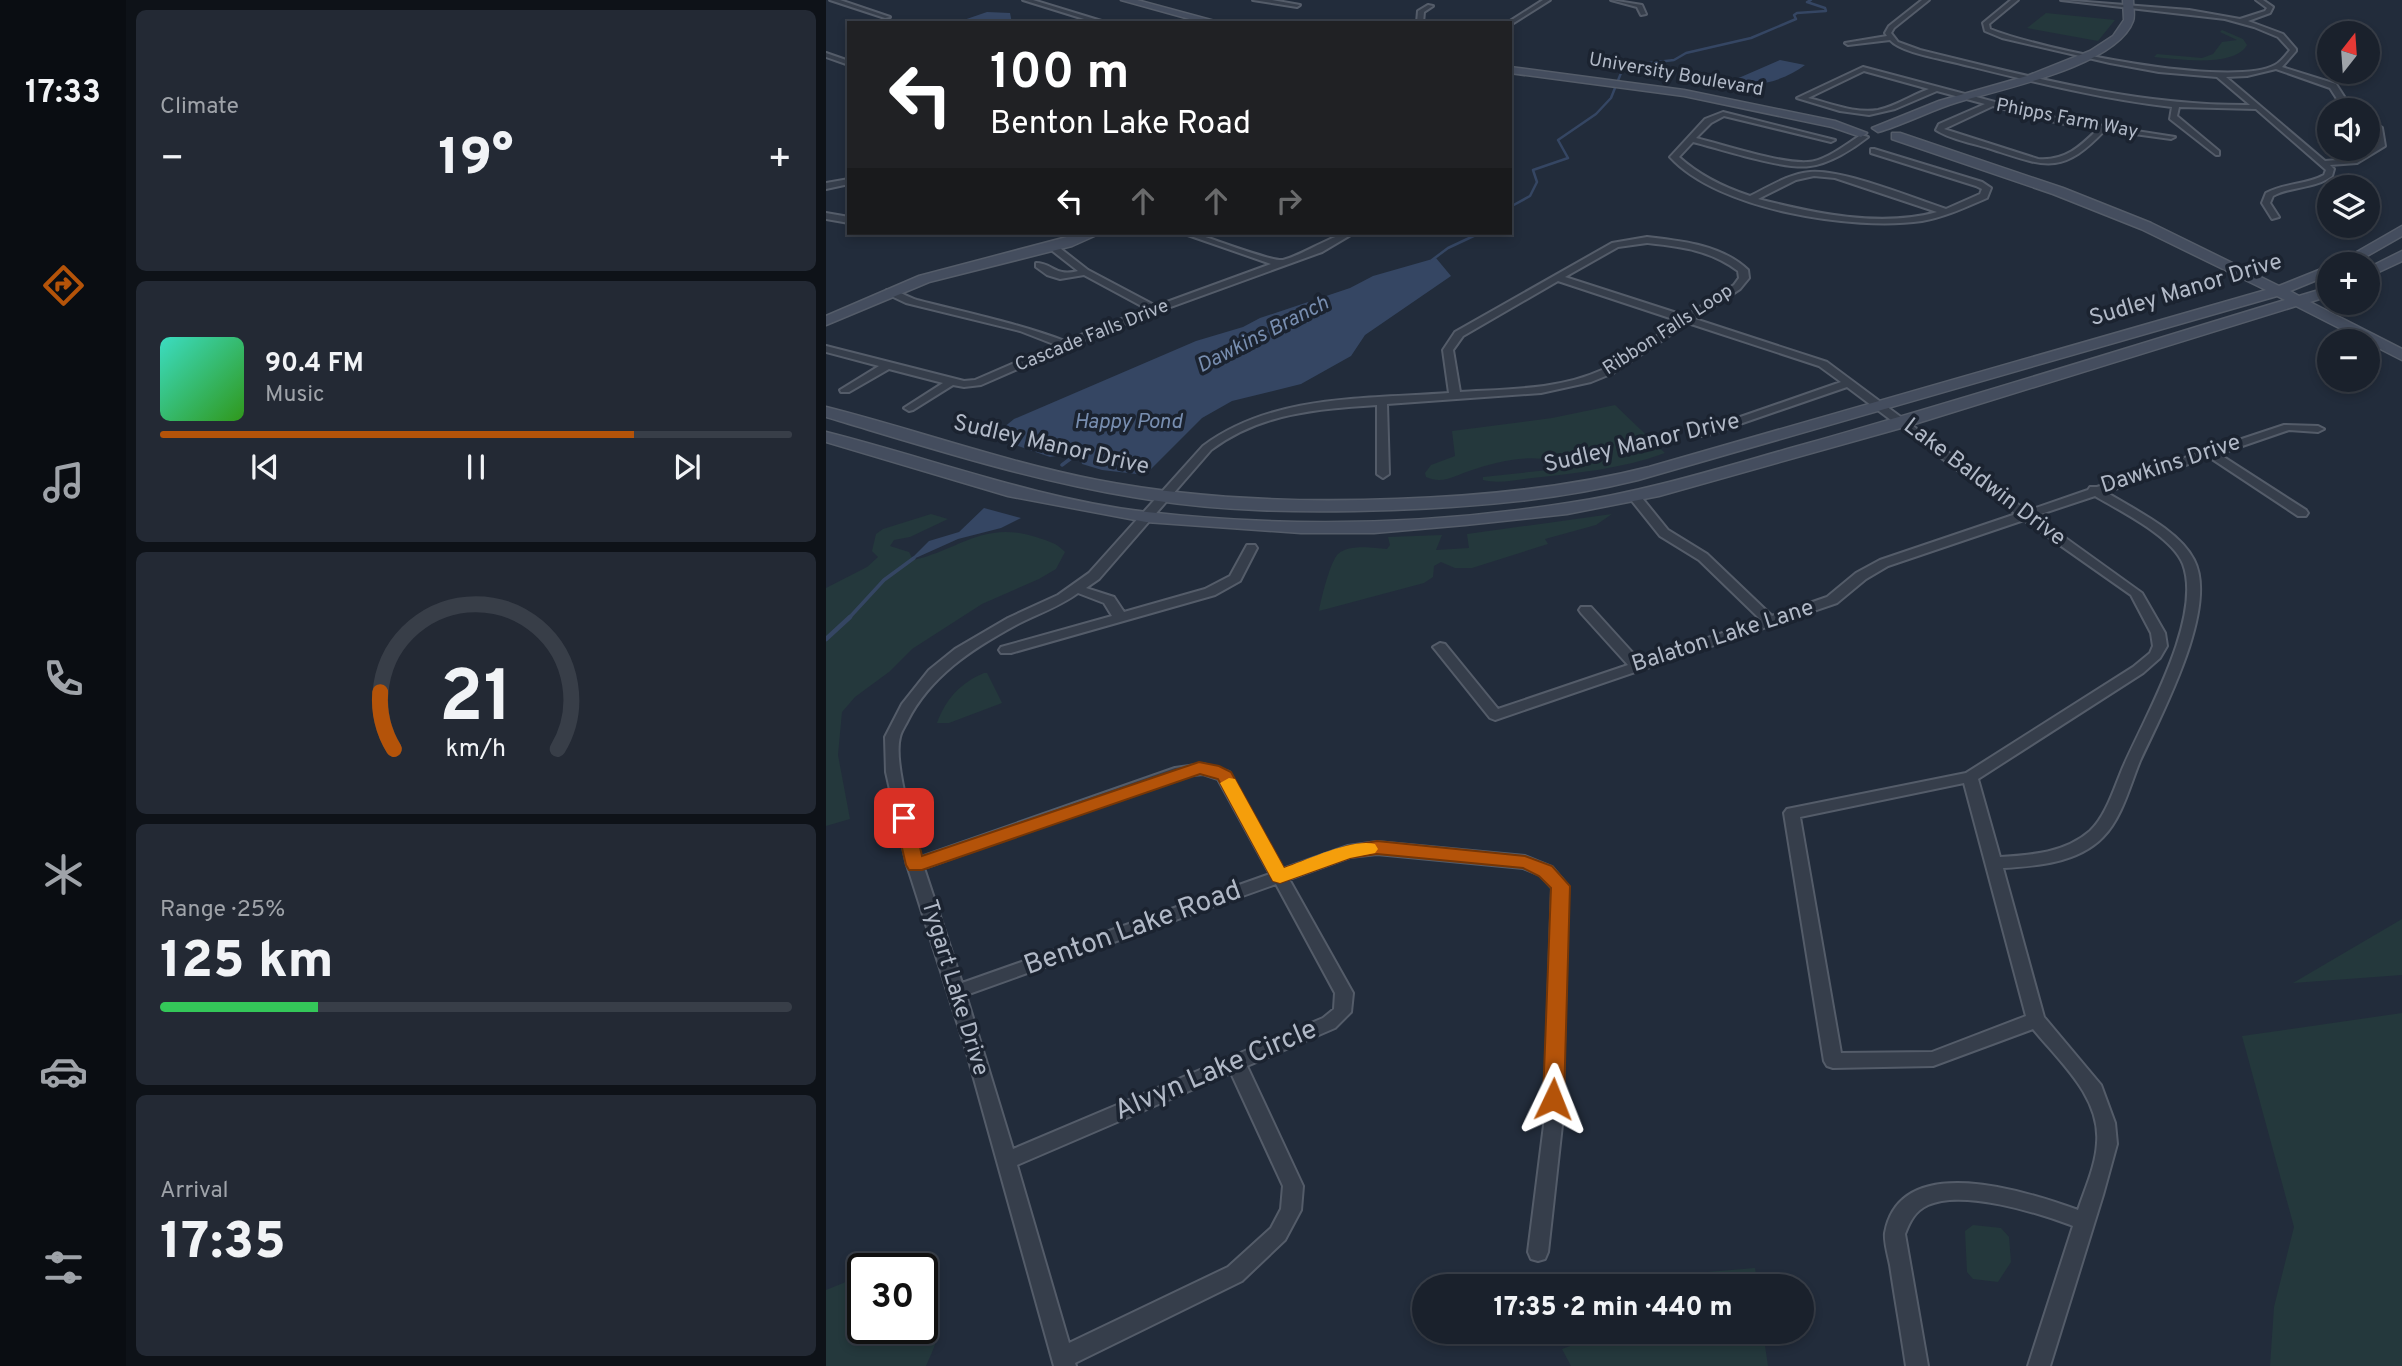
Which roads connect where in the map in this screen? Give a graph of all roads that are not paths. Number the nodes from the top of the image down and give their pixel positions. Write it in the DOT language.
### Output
graph roads {
  1 [pos="833,0"];
  2 [pos="1026,0"];
  3 [pos="1127,0"];
  4 [pos="1256,0"];
  5 [pos="1547,0"];
  6 [pos="1614,0"];
  7 [pos="1926,0"];
  8 [pos="2015,0"];
  9 [pos="2064,0"];
  10 [pos="2259,0"];
  11 [pos="2130,4"];
  12 [pos="1297,5"];
  13 [pos="1430,6"];
  14 [pos="1643,14"];
  15 [pos="887,17"];
  16 [pos="1099,21"];
  17 [pos="1209,21"];
  18 [pos="1420,21"];
  19 [pos="2242,21"];
  20 [pos="1512,22"];
  21 [pos="1890,38"];
  22 [pos="1848,43"];
  23 [pos="826,55"];
  24 [pos="2089,56"];
  25 [pos="847,63"];
  26 [pos="2276,67"];
  27 [pos="1512,70"];
  28 [pos="2220,75"];
  29 [pos="2027,78"];
  30 [pos="1935,89"];
  31 [pos="1963,97"];
  32 [pos="2341,98"];
  33 [pos="1990,104"];
  34 [pos="2176,105"];
  35 [pos="2256,107"];
  36 [pos="2103,128"];
  37 [pos="1880,135"];
  38 [pos="2171,137"];
  39 [pos="1690,138"];
  40 [pos="1831,140"];
  41 [pos="2216,153"];
  42 [pos="2354,161"];
  43 [pos="1783,162"];
  44 [pos="2325,163"];
  45 [pos="1808,164"];
  46 [pos="1820,171"];
  47 [pos="1796,173"];
  48 [pos="847,181"];
  49 [pos="826,186"];
  50 [pos="1753,198"];
  51 [pos="2098,206"];
  52 [pos="1947,212"];
  53 [pos="826,216"];
  54 [pos="2275,217"];
  55 [pos="847,220"];
  56 [pos="2402,230"];
  57 [pos="1088,235"];
  58 [pos="1192,235"];
  59 [pos="1346,235"];
  60 [pos="1053,247"];
  61 [pos="2364,252"];
  62 [pos="2402,255"];
  63 [pos="1280,264"];
  64 [pos="1039,265"];
  65 [pos="2380,267"];
  66 [pos="1084,272"];
  67 [pos="1558,278"];
  68 [pos="2317,279"];
  69 [pos="2278,291"];
  70 [pos="890,292"];
  71 [pos="2296,294"];
  72 [pos="2317,294"];
  73 [pos="1155,309"];
  74 [pos="2358,315"];
  75 [pos="1687,319"];
  76 [pos="826,321"];
  77 [pos="2402,341"];
  78 [pos="1064,344"];
  79 [pos="826,349"];
  80 [pos="2402,355"];
  81 [pos="888,365"];
  82 [pos="951,382"];
  83 [pos="1849,383"];
  84 [pos="845,390"];
  85 [pos="1455,395"];
  86 [pos="1382,402"];
  87 [pos="1881,406"];
  88 [pos="909,408"];
  89 [pos="826,412"];
  90 [pos="1902,422"];
  91 [pos="2318,429"];
  92 [pos="1701,434"];
  93 [pos="826,437"];
  94 [pos="2210,453"];
  95 [pos="1383,474"];
  96 [pos="2094,490"];
  97 [pos="1164,496"];
  98 [pos="1634,496"];
  99 [pos="2302,513"];
  100 [pos="2025,515"];
  101 [pos="1146,517"];
  102 [pos="1251,548"];
  103 [pos="1078,589"];
  104 [pos="1586,610"];
  105 [pos="1120,617"];
  106 [pos="1770,621"];
  107 [pos="1440,647"];
  108 [pos="1006,650"];
  109 [pos="1636,665"];
  110 [pos="1970,777"];
  111 [pos="1993,863"];
  112 [pos="915,865"];
  113 [pos="1280,876"];
  114 [pos="956,992"];
  115 [pos="2036,1020"];
  116 [pos="1236,1063"];
  117 [pos="1005,1161"];
  118 [pos="2085,1222"];
  119 [pos="1538,1252"];
  120 [pos="1063,1362"];
  121 [pos="1917,1366"];
  122 [pos="2039,1366"];
  1 -- 15 [label="street"];
  2 -- 16 [label="street"];
  3 -- 17 [label="main road"];
  4 -- 12 [label="street"];
  5 -- 20 [label="street"];
  6 -- 14 [label="street"];
  7 -- 21 [label="street"];
  8 -- 24 [label="street"];
  9 -- 11 [label="street"];
  10 -- 19 [label="street"];
  11 -- 19 [label="street"];
  11 -- 24 [label="main road"];
  13 -- 18 [label="street"];
  19 -- 26 [label="street"];
  21 -- 22 [label="street"];
  21 -- 29 [label="street"];
  23 -- 25 [label="street"];
  24 -- 28 [label="street"];
  24 -- 29 [label="main road"];
  26 -- 28 [label="street"];
  26 -- 32 [label="street"];
  27 -- 37 [label="main road, University Boulevard"];
  28 -- 35 [label="street"];
  29 -- 31 [label="main road"];
  29 -- 34 [label="street"];
  30 -- 30 [label="street, Phipps Farm Way"];
  30 -- 31 [label="street, Phipps Farm Way"];
  31 -- 33 [label="street, Phipps Farm Way"];
  31 -- 37 [label="main road"];
  33 -- 36 [label="street, Phipps Farm Way"];
  33 -- 36 [label="street"];
  34 -- 35 [label="street"];
  34 -- 41 [label="street"];
  35 -- 44 [label="street"];
  36 -- 38 [label="street, Phipps Farm Way"];
  37 -- 45 [label="street"];
  37 -- 46 [label="street"];
  37 -- 51 [label="main road, University Boulevard"];
  37 -- 52 [label="street"];
  39 -- 40 [label="street"];
  39 -- 43 [label="street"];
  39 -- 50 [label="street"];
  42 -- 44 [label="street"];
  43 -- 45 [label="street"];
  43 -- 47 [label="street"];
  44 -- 54 [label="street"];
  45 -- 46 [label="street"];
  45 -- 47 [label="street"];
  46 -- 47 [label="street"];
  46 -- 52 [label="street"];
  47 -- 50 [label="street"];
  48 -- 49 [label="street"];
  50 -- 52 [label="street"];
  51 -- 69 [label="main road, University Boulevard"];
  51 -- 71 [label="main road, University Boulevard"];
  53 -- 55 [label="street"];
  56 -- 61 [label="main road"];
  57 -- 60 [label="main road"];
  58 -- 63 [label="street"];
  59 -- 63 [label="street, Cascade Falls Drive"];
  60 -- 66 [label="street"];
  60 -- 70 [label="main road"];
  62 -- 65 [label="main road"];
  63 -- 73 [label="street, Cascade Falls Drive"];
  64 -- 66 [label="street"];
  66 -- 73 [label="street"];
  67 -- 75 [label="street, Lake Baldwin Drive"];
  67 -- 75 [label="street, Ribbon Falls Loop"];
  67 -- 85 [label="street, Ribbon Falls Loop"];
  68 -- 71 [label="main road, Sudley Manor Drive"];
  69 -- 71 [label="main road, Sudley Manor Drive"];
  69 -- 87 [label="main road, Sudley Manor Drive"];
  70 -- 76 [label="main road"];
  70 -- 78 [label="street"];
  71 -- 72 [label="main road, Sudley Manor Drive"];
  71 -- 80 [label="main road, University Boulevard"];
  71 -- 90 [label="main road, Sudley Manor Drive"];
  73 -- 78 [label="street, Cascade Falls Drive"];
  74 -- 77 [label="main road"];
  75 -- 83 [label="street, Lake Baldwin Drive"];
  75 -- 85 [label="street, Ribbon Falls Loop"];
  78 -- 82 [label="street, Cascade Falls Drive"];
  79 -- 81 [label="street, Cascade Falls Drive"];
  81 -- 82 [label="street, Cascade Falls Drive"];
  81 -- 84 [label="street"];
  82 -- 88 [label="street"];
  83 -- 87 [label="street, Lake Baldwin Drive"];
  83 -- 92 [label="street"];
  85 -- 86 [label="street, Ribbon Falls Loop"];
  86 -- 95 [label="street"];
  86 -- 97 [label="street, Ribbon Falls Loop"];
  87 -- 90 [label="street, Lake Baldwin Drive"];
  87 -- 97 [label="main road, Sudley Manor Drive"];
  89 -- 97 [label="main road, Sudley Manor Drive"];
  90 -- 98 [label="main road, Sudley Manor Drive"];
  90 -- 100 [label="street, Lake Baldwin Drive"];
  91 -- 94 [label="street, Dawkins Drive"];
  93 -- 101 [label="main road, Sudley Manor Drive"];
  94 -- 96 [label="street, Dawkins Drive"];
  94 -- 99 [label="street"];
  96 -- 100 [label="street, Dawkins Drive"];
  96 -- 111 [label="street"];
  97 -- 101 [label="street, Ribbon Falls Loop"];
  98 -- 101 [label="main road, Sudley Manor Drive"];
  98 -- 106 [label="street"];
  100 -- 106 [label="street, Balaton Lake Lane"];
  100 -- 110 [label="street, Lake Baldwin Drive"];
  101 -- 103 [label="street, Tygart Lake Drive"];
  102 -- 105 [label="street"];
  103 -- 105 [label="street"];
  103 -- 112 [label="street, Tygart Lake Drive"];
  104 -- 109 [label="street"];
  105 -- 108 [label="street"];
  106 -- 109 [label="street, Balaton Lake Lane"];
  107 -- 109 [label="street, Balaton Lake Lane"];
  110 -- 111 [label="street"];
  110 -- 115 [label="street, Lake Baldwin Drive"];
  111 -- 115 [label="street"];
  112 -- 113 [label="street, Alvyn Lake Circle"];
  112 -- 114 [label="street, Tygart Lake Drive"];
  113 -- 114 [label="street, Benton Lake Road"];
  113 -- 116 [label="street, Alvyn Lake Circle"];
  113 -- 119 [label="street, Benton Lake Road"];
  114 -- 117 [label="street, Tygart Lake Drive"];
  115 -- 118 [label="street"];
  116 -- 117 [label="street, Alvyn Lake Circle"];
  116 -- 120 [label="street"];
  117 -- 120 [label="street, Tygart Lake Drive"];
  118 -- 121 [label="street"];
  118 -- 122 [label="street"];
}
